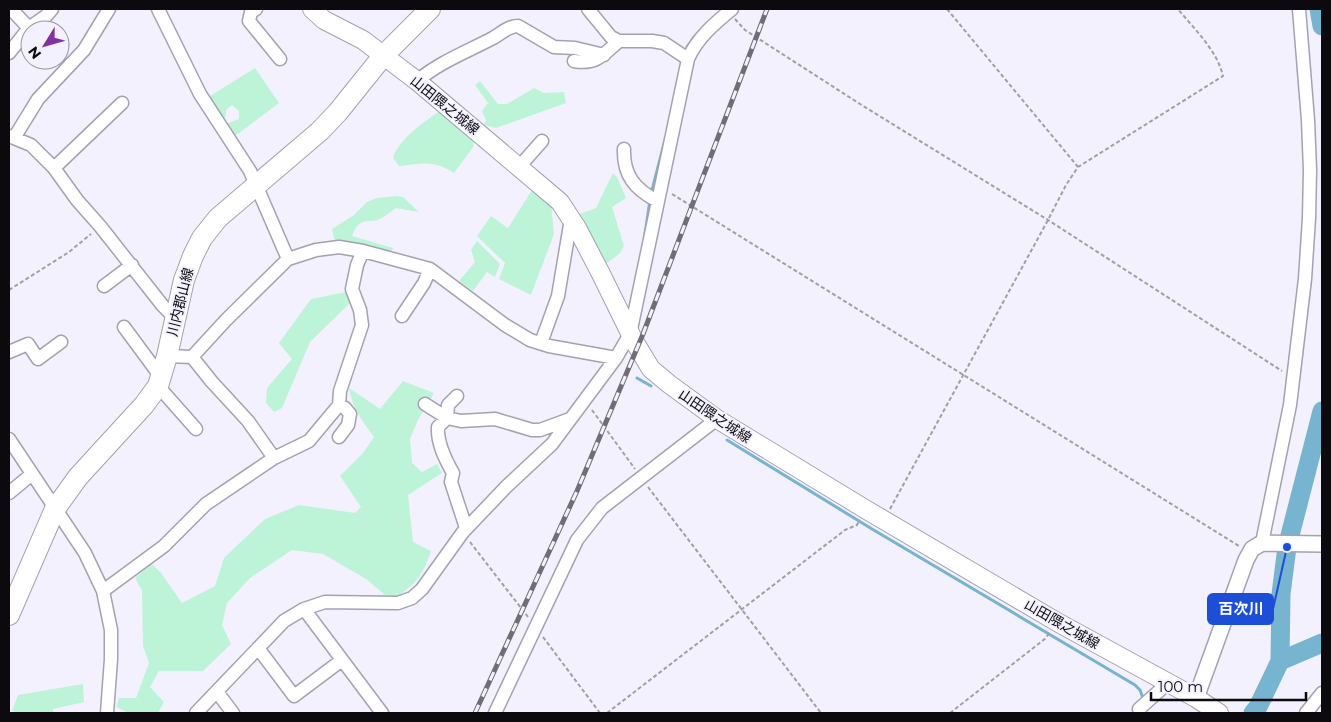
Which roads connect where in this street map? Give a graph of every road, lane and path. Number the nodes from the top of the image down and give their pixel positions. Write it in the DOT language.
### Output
graph roads {
  1 [pos="11,9"];
  2 [pos="52,9"];
  3 [pos="109,9"];
  4 [pos="158,9"];
  5 [pos="256,9"];
  6 [pos="430,9"];
  7 [pos="947,9"];
  8 [pos="1178,9"];
  9 [pos="1299,9"];
  10 [pos="590,10"];
  11 [pos="728,10"];
  12 [pos="319,11"];
  13 [pos="21,20"];
  14 [pos="40,20"];
  15 [pos="20,39"];
  16 [pos="619,41"];
  17 [pos="9,53"];
  18 [pos="604,55"];
  19 [pos="383,56"];
  20 [pos="280,59"];
  21 [pos="688,59"];
  22 [pos="574,61"];
  23 [pos="417,81"];
  24 [pos="122,103"];
  25 [pos="11,137"];
  26 [pos="542,141"];
  27 [pos="624,149"];
  28 [pos="519,167"];
  29 [pos="1078,167"];
  30 [pos="54,168"];
  31 [pos="256,187"];
  32 [pos="661,187"];
  33 [pos="653,198"];
  34 [pos="571,219"];
  35 [pos="1048,220"];
  36 [pos="100,226"];
  37 [pos="363,251"];
  38 [pos="288,259"];
  39 [pos="132,264"];
  40 [pos="430,269"];
  41 [pos="104,286"];
  42 [pos="9,290"];
  43 [pos="402,316"];
  44 [pos="175,318"];
  45 [pos="124,327"];
  46 [pos="630,334"];
  47 [pos="61,342"];
  48 [pos="541,344"];
  49 [pos="9,352"];
  50 [pos="168,356"];
  51 [pos="192,357"];
  52 [pos="616,358"];
  53 [pos="964,375"];
  54 [pos="1292,377"];
  55 [pos="159,382"];
  56 [pos="457,396"];
  57 [pos="584,399"];
  58 [pos="425,404"];
  59 [pos="339,405"];
  60 [pos="447,418"];
  61 [pos="570,419"];
  62 [pos="717,419"];
  63 [pos="196,429"];
  64 [pos="339,437"];
  65 [pos="9,439"];
  66 [pos="274,458"];
  67 [pos="32,474"];
  68 [pos="641,477"];
  69 [pos="9,493"];
  70 [pos="55,509"];
  71 [pos="884,520"];
  72 [pos="857,525"];
  73 [pos="466,528"];
  74 [pos="1264,543"];
  75 [pos="1322,544"];
  76 [pos="1249,552"];
  77 [pos="103,591"];
  78 [pos="304,609"];
  79 [pos="743,611"];
  80 [pos="9,615"];
  81 [pos="1051,631"];
  82 [pos="258,648"];
  83 [pos="342,660"];
  84 [pos="1168,683"];
  85 [pos="217,692"];
  86 [pos="1322,693"];
  87 [pos="1207,706"];
  88 [pos="1144,707"];
  89 [pos="376,711"];
  90 [pos="107,713"];
  91 [pos="196,713"];
  92 [pos="232,713"];
  93 [pos="495,713"];
  94 [pos="608,713"];
  95 [pos="821,713"];
  96 [pos="950,713"];
  97 [pos="1306,713"];
  1 -- 13 [label="street"];
  2 -- 14 [label="street"];
  3 -- 25 [label="street"];
  4 -- 31 [label="street"];
  5 -- 20 [label="street"];
  6 -- 19 [label="main road, 川内郡山線"];
  7 -- 29 [label="path"];
  8 -- 29 [label="path"];
  9 -- 54 [label="street"];
  10 -- 16 [label="street"];
  11 -- 21 [label="street"];
  11 -- 35 [label="path"];
  12 -- 19 [label="main road, 山田隈之城線"];
  15 -- 17 [label="street"];
  16 -- 18 [label="street"];
  16 -- 21 [label="street"];
  18 -- 22 [label="street"];
  18 -- 23 [label="street"];
  19 -- 23 [label="main road, 山田隈之城線"];
  19 -- 31 [label="main road, 川内郡山線"];
  21 -- 32 [label="street"];
  23 -- 28 [label="main road, 山田隈之城線"];
  24 -- 30 [label="street"];
  25 -- 30 [label="street"];
  26 -- 28 [label="street"];
  27 -- 33 [label="street"];
  28 -- 34 [label="main road, 山田隈之城線"];
  29 -- 35 [label="path"];
  30 -- 36 [label="street"];
  31 -- 38 [label="street"];
  31 -- 44 [label="main road, 川内郡山線"];
  32 -- 33 [label="street"];
  32 -- 53 [label="path"];
  33 -- 46 [label="street"];
  34 -- 46 [label="main road, 山田隈之城線"];
  34 -- 48 [label="street"];
  35 -- 53 [label="path"];
  35 -- 54 [label="path"];
  36 -- 39 [label="street"];
  36 -- 42 [label="path"];
  37 -- 38 [label="street"];
  37 -- 40 [label="street"];
  37 -- 59 [label="street"];
  38 -- 51 [label="street"];
  39 -- 41 [label="street"];
  39 -- 44 [label="street"];
  40 -- 43 [label="street"];
  40 -- 48 [label="street"];
  44 -- 50 [label="main road, 川内郡山線"];
  45 -- 55 [label="street"];
  46 -- 52 [label="street"];
  46 -- 62 [label="main road, 山田隈之城線"];
  47 -- 49 [label="street"];
  48 -- 52 [label="street"];
  50 -- 51 [label="street"];
  50 -- 55 [label="main road, 川内郡山線"];
  51 -- 66 [label="street"];
  52 -- 57 [label="street"];
  53 -- 71 [label="path"];
  53 -- 76 [label="path"];
  54 -- 74 [label="street"];
  55 -- 63 [label="street"];
  55 -- 70 [label="main road, 川内郡山線"];
  56 -- 60 [label="street"];
  57 -- 61 [label="street"];
  57 -- 68 [label="path"];
  58 -- 60 [label="street"];
  59 -- 64 [label="street"];
  59 -- 66 [label="street"];
  60 -- 61 [label="street"];
  60 -- 73 [label="street"];
  61 -- 73 [label="street"];
  62 -- 68 [label="street"];
  62 -- 71 [label="main road, 山田隈之城線"];
  65 -- 67 [label="street"];
  66 -- 77 [label="street"];
  67 -- 69 [label="street"];
  67 -- 70 [label="street"];
  68 -- 79 [label="path"];
  68 -- 93 [label="street"];
  70 -- 77 [label="street"];
  70 -- 80 [label="main road, 川内郡山線"];
  71 -- 84 [label="main road, 山田隈之城線"];
  72 -- 79 [label="path"];
  73 -- 78 [label="street"];
  74 -- 75 [label="street"];
  74 -- 76 [label="street"];
  76 -- 87 [label="street"];
  77 -- 90 [label="street"];
  78 -- 82 [label="street"];
  78 -- 83 [label="street"];
  79 -- 94 [label="path"];
  79 -- 95 [label="path"];
  81 -- 96 [label="path"];
  82 -- 83 [label="street"];
  82 -- 85 [label="street"];
  83 -- 89 [label="street"];
  84 -- 87 [label="main road, 山田隈之城線"];
  84 -- 88 [label="street"];
  85 -- 91 [label="street"];
  85 -- 92 [label="street"];
  86 -- 97 [label="street"];
}
